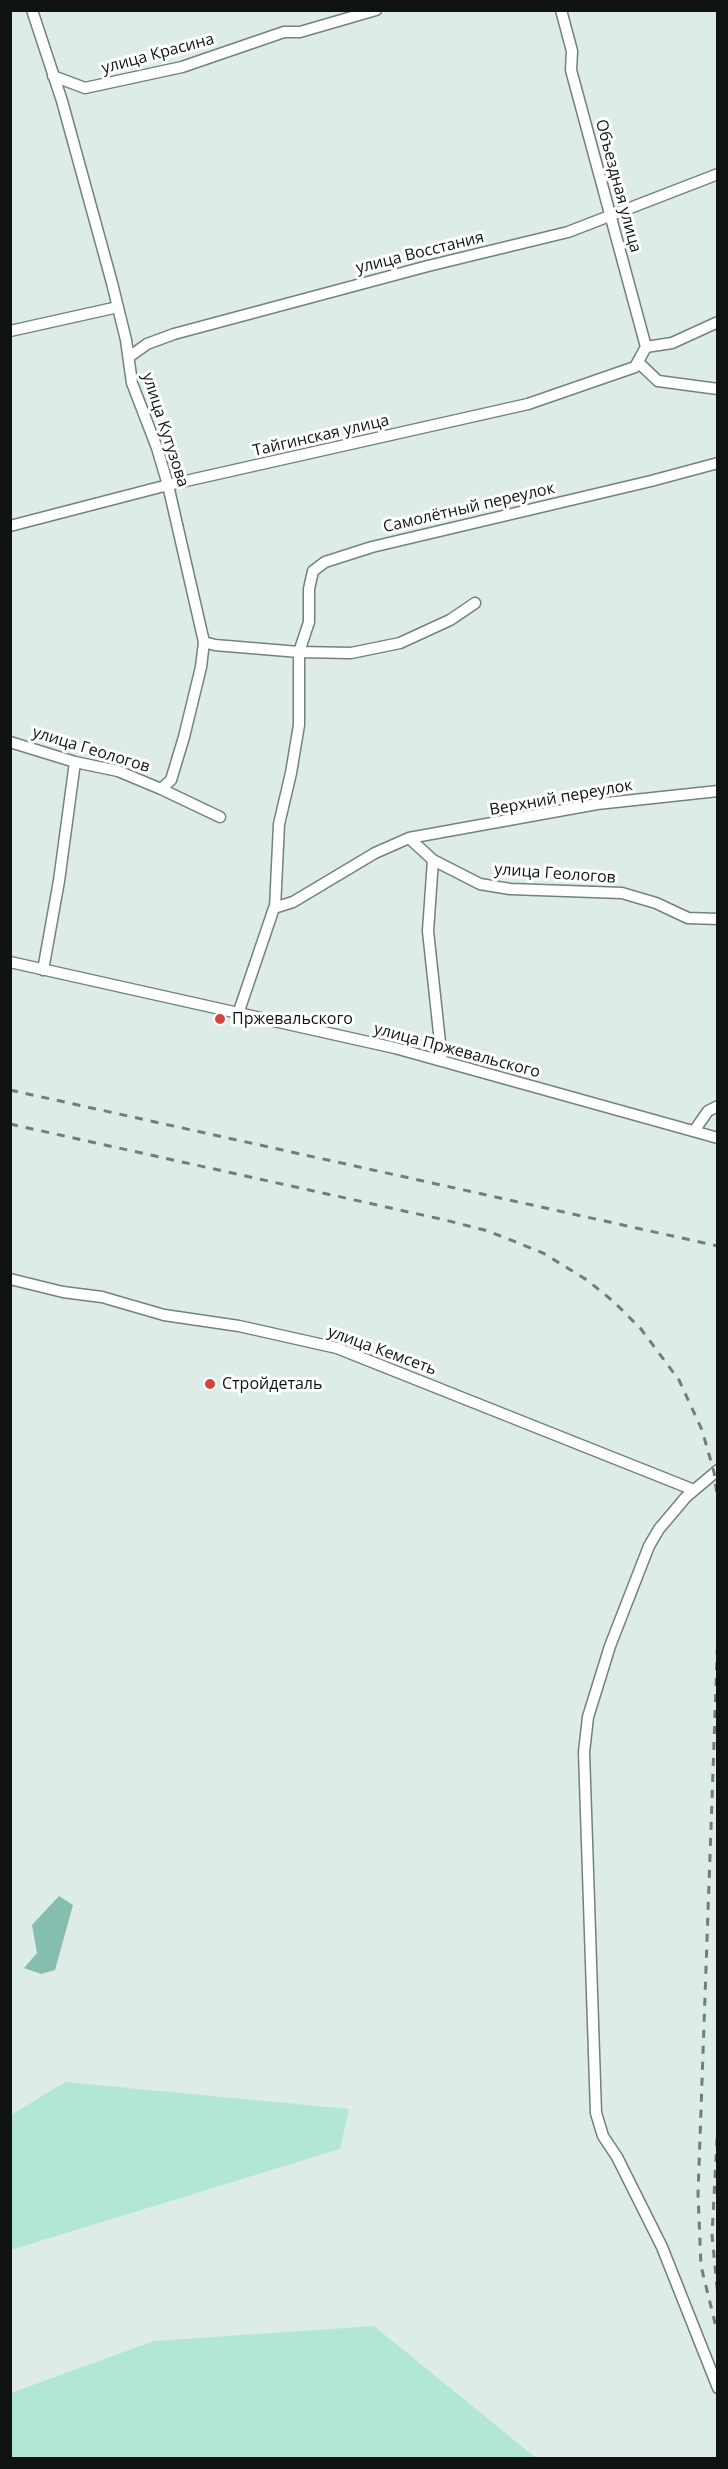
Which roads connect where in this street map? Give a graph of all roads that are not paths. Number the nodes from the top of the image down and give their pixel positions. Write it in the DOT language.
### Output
graph roads {
  1 [pos="32,10"];
  2 [pos="376,10"];
  3 [pos="561,10"];
  4 [pos="53,76"];
  5 [pos="717,174"];
  6 [pos="611,216"];
  7 [pos="118,307"];
  8 [pos="717,322"];
  9 [pos="10,332"];
  10 [pos="126,340"];
  11 [pos="147,344"];
  12 [pos="646,347"];
  13 [pos="129,357"];
  14 [pos="637,365"];
  15 [pos="717,388"];
  16 [pos="717,463"];
  17 [pos="168,485"];
  18 [pos="10,526"];
  19 [pos="475,603"];
  20 [pos="204,642"];
  21 [pos="299,652"];
  22 [pos="10,742"];
  23 [pos="75,762"];
  24 [pos="161,789"];
  25 [pos="717,791"];
  26 [pos="220,817"];
  27 [pos="409,838"];
  28 [pos="433,860"];
  29 [pos="275,908"];
  30 [pos="717,920"];
  31 [pos="10,962"];
  32 [pos="43,970"];
  33 [pos="238,1014"];
  34 [pos="442,1061"];
  35 [pos="717,1106"];
  36 [pos="694,1131"];
  37 [pos="717,1138"];
  38 [pos="10,1279"];
  39 [pos="717,1470"];
  40 [pos="690,1494"];
  41 [pos="717,2388"];
  1 -- 4 [label="street, улица Кутузова"];
  2 -- 4 [label="street, улица Красина"];
  3 -- 6 [label="street, Объездная улица"];
  4 -- 7 [label="street, улица Кутузова"];
  5 -- 6 [label="street, улица Восстания"];
  6 -- 11 [label="street, улица Восстания"];
  6 -- 12 [label="street, Объездная улица"];
  7 -- 9 [label="street"];
  7 -- 10 [label="street, улица Кутузова"];
  8 -- 12 [label="street"];
  10 -- 11 [label="street"];
  10 -- 13 [label="street, улица Кутузова"];
  11 -- 13 [label="street, улица Восстания"];
  12 -- 14 [label="street"];
  13 -- 17 [label="street, улица Кутузова"];
  14 -- 15 [label="street"];
  14 -- 17 [label="street, Тайгинская улица"];
  16 -- 21 [label="street, Самолётный переулок"];
  17 -- 18 [label="street, Тайгинская улица"];
  17 -- 20 [label="street, улица Кутузова"];
  19 -- 21 [label="street"];
  20 -- 21 [label="street"];
  20 -- 24 [label="street, улица Кутузова"];
  21 -- 29 [label="street, Самолётный переулок"];
  22 -- 23 [label="street, улица Геологов"];
  23 -- 24 [label="street, улица Геологов"];
  23 -- 32 [label="street"];
  24 -- 26 [label="street, улица Геологов"];
  25 -- 27 [label="street, Верхний переулок"];
  27 -- 28 [label="street, улица Геологов"];
  27 -- 29 [label="street"];
  28 -- 30 [label="street, улица Геологов"];
  28 -- 34 [label="street"];
  29 -- 33 [label="street, Самолётный переулок"];
  31 -- 32 [label="street, улица Пржевальского"];
  32 -- 33 [label="street, улица Пржевальского"];
  33 -- 34 [label="street, улица Пржевальского"];
  34 -- 36 [label="street, улица Пржевальского"];
  35 -- 36 [label="street"];
  36 -- 37 [label="street, улица Пржевальского"];
  38 -- 40 [label="street, улица Кемсеть"];
  39 -- 40 [label="street"];
  40 -- 41 [label="street"];
}
